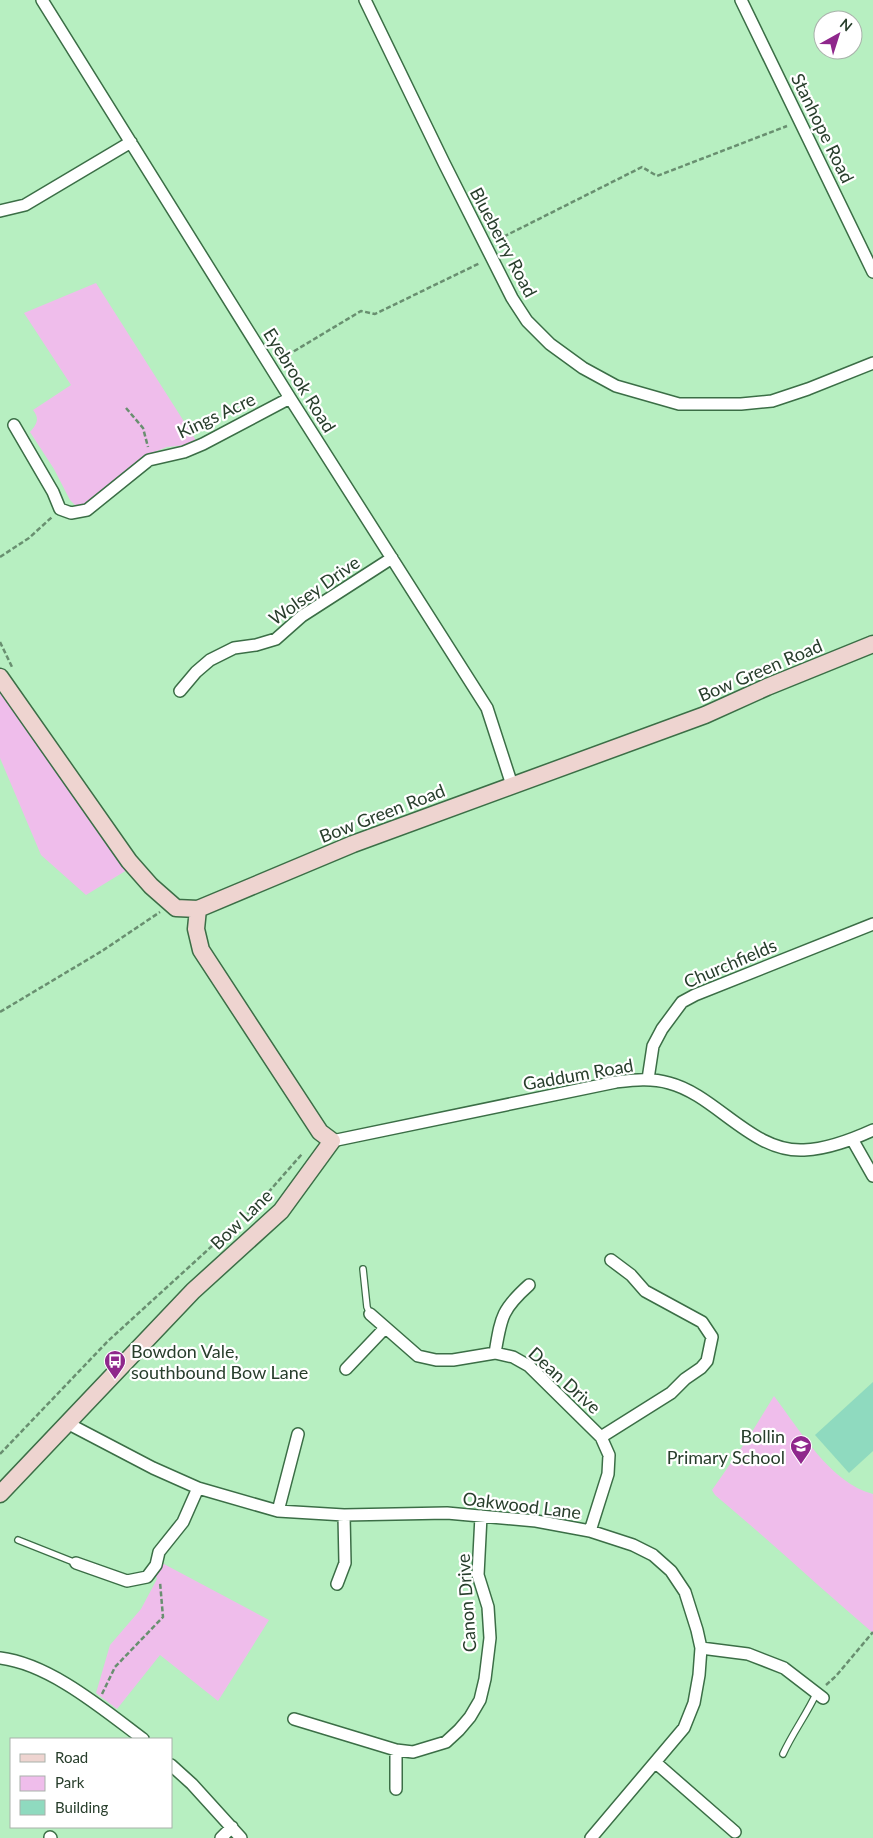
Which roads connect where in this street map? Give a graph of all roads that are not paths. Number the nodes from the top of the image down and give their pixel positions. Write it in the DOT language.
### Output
graph roads {
  1 [pos="42,0"];
  2 [pos="365,0"];
  3 [pos="741,0"];
  4 [pos="130,142"];
  5 [pos="0,211"];
  6 [pos="873,272"];
  7 [pos="873,362"];
  8 [pos="290,398"];
  9 [pos="14,425"];
  10 [pos="392,558"];
  11 [pos="873,644"];
  12 [pos="0,677"];
  13 [pos="180,691"];
  14 [pos="512,785"];
  15 [pos="198,909"];
  16 [pos="873,924"];
  17 [pos="648,1079"];
  18 [pos="873,1130"];
  19 [pos="326,1136"];
  20 [pos="852,1139"];
  21 [pos="873,1176"];
  22 [pos="611,1260"];
  23 [pos="364,1269"];
  24 [pos="529,1285"];
  25 [pos="370,1314"];
  26 [pos="385,1328"];
  27 [pos="495,1354"];
  28 [pos="346,1369"];
  29 [pos="68,1423"];
  30 [pos="298,1434"];
  31 [pos="602,1437"];
  32 [pos="198,1488"];
  33 [pos="0,1494"];
  34 [pos="278,1511"];
  35 [pos="344,1515"];
  36 [pos="480,1516"];
  37 [pos="590,1531"];
  38 [pos="18,1540"];
  39 [pos="76,1563"];
  40 [pos="337,1584"];
  41 [pos="701,1648"];
  42 [pos="0,1658"];
  43 [pos="820,1695"];
  44 [pos="294,1719"];
  45 [pos="142,1738"];
  46 [pos="396,1750"];
  47 [pos="783,1754"];
  48 [pos="656,1763"];
  49 [pos="172,1766"];
  50 [pos="396,1789"];
  51 [pos="232,1827"];
  52 [pos="735,1832"];
  53 [pos="221,1838"];
  54 [pos="241,1838"];
  55 [pos="592,1838"];
  1 -- 4 [label="street, Eyebrook Road"];
  2 -- 7 [label="street, Blueberry Road"];
  3 -- 6 [label="street, Stanhope Road"];
  4 -- 5 [label="street"];
  4 -- 8 [label="street, Eyebrook Road"];
  8 -- 9 [label="street, Kings Acre"];
  8 -- 10 [label="street, Eyebrook Road"];
  10 -- 13 [label="street, Wolsey Drive"];
  10 -- 14 [label="street, Eyebrook Road"];
  11 -- 14 [label="main road, Bow Green Road"];
  12 -- 15 [label="main road"];
  14 -- 15 [label="main road, Bow Green Road"];
  15 -- 19 [label="main road"];
  16 -- 17 [label="street, Churchfields"];
  17 -- 19 [label="street, Gaddum Road"];
  17 -- 20 [label="street, Gaddum Road"];
  18 -- 20 [label="street, Gaddum Road"];
  19 -- 29 [label="main road, Bow Lane"];
  20 -- 21 [label="street"];
  22 -- 31 [label="street"];
  23 -- 25 [label="lane"];
  24 -- 27 [label="street"];
  25 -- 26 [label="street, Dean Drive"];
  26 -- 27 [label="street, Dean Drive"];
  26 -- 28 [label="street"];
  27 -- 31 [label="street, Dean Drive"];
  29 -- 32 [label="street, Oakwood Lane"];
  29 -- 33 [label="main road, Bow Lane"];
  30 -- 34 [label="street"];
  31 -- 37 [label="street, Dean Drive"];
  32 -- 34 [label="street, Oakwood Lane"];
  32 -- 39 [label="street"];
  34 -- 35 [label="street, Oakwood Lane"];
  35 -- 36 [label="street, Oakwood Lane"];
  35 -- 40 [label="street"];
  36 -- 37 [label="street, Oakwood Lane"];
  36 -- 46 [label="street, Canon Drive"];
  37 -- 41 [label="street, Oakwood Lane"];
  38 -- 39 [label="lane"];
  41 -- 43 [label="street"];
  41 -- 48 [label="street, Oakwood Lane"];
  42 -- 45 [label="street"];
  43 -- 47 [label="lane"];
  44 -- 46 [label="street, Canon Drive"];
  46 -- 50 [label="street"];
  48 -- 52 [label="street"];
  48 -- 55 [label="street, Oakwood Lane"];
  49 -- 51 [label="street"];
  51 -- 53 [label="street"];
  51 -- 54 [label="street"];
}
